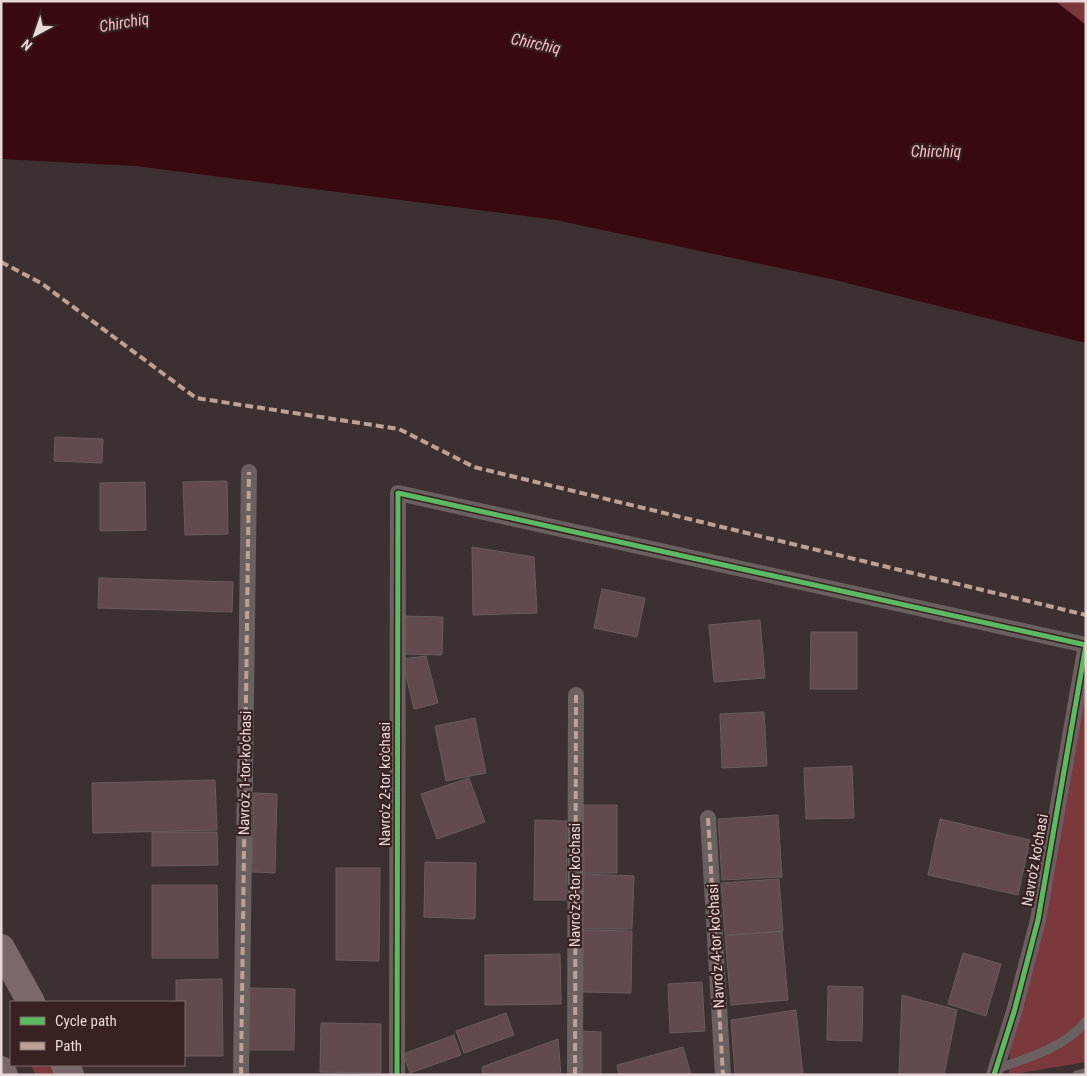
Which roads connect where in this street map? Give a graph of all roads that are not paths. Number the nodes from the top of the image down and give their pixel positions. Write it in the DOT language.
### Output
graph roads {
  1 [pos="249,472"];
  2 [pos="1086,645"];
  3 [pos="576,695"];
  4 [pos="708,818"];
  5 [pos="1,948"];
  6 [pos="1,990"];
  7 [pos="12,1001"];
  8 [pos="30,1001"];
  9 [pos="1086,1021"];
  10 [pos="1,1070"];
  11 [pos="995,1072"];
  12 [pos="1086,1073"];
  13 [pos="4,1075"];
  14 [pos="242,1075"];
  15 [pos="397,1075"];
  16 [pos="575,1075"];
  17 [pos="723,1075"];
  18 [pos="1077,1075"];
  1 -- 14 [label="street, Navro'z 1-tor ko'chasi"];
  2 -- 11 [label="street, Navro'z ko'chasi"];
  2 -- 15 [label="street, Navro'z 2-tor ko'chasi"];
  3 -- 16 [label="street, Navro'z 3-tor ko'chasi"];
  4 -- 17 [label="street, Navro'z 4-tor ko'chasi"];
  5 -- 8 [label="highway"];
  6 -- 7 [label="highway"];
  9 -- 11 [label="lane"];
  10 -- 13 [label="highway"];
  12 -- 18 [label="lane"];
}
